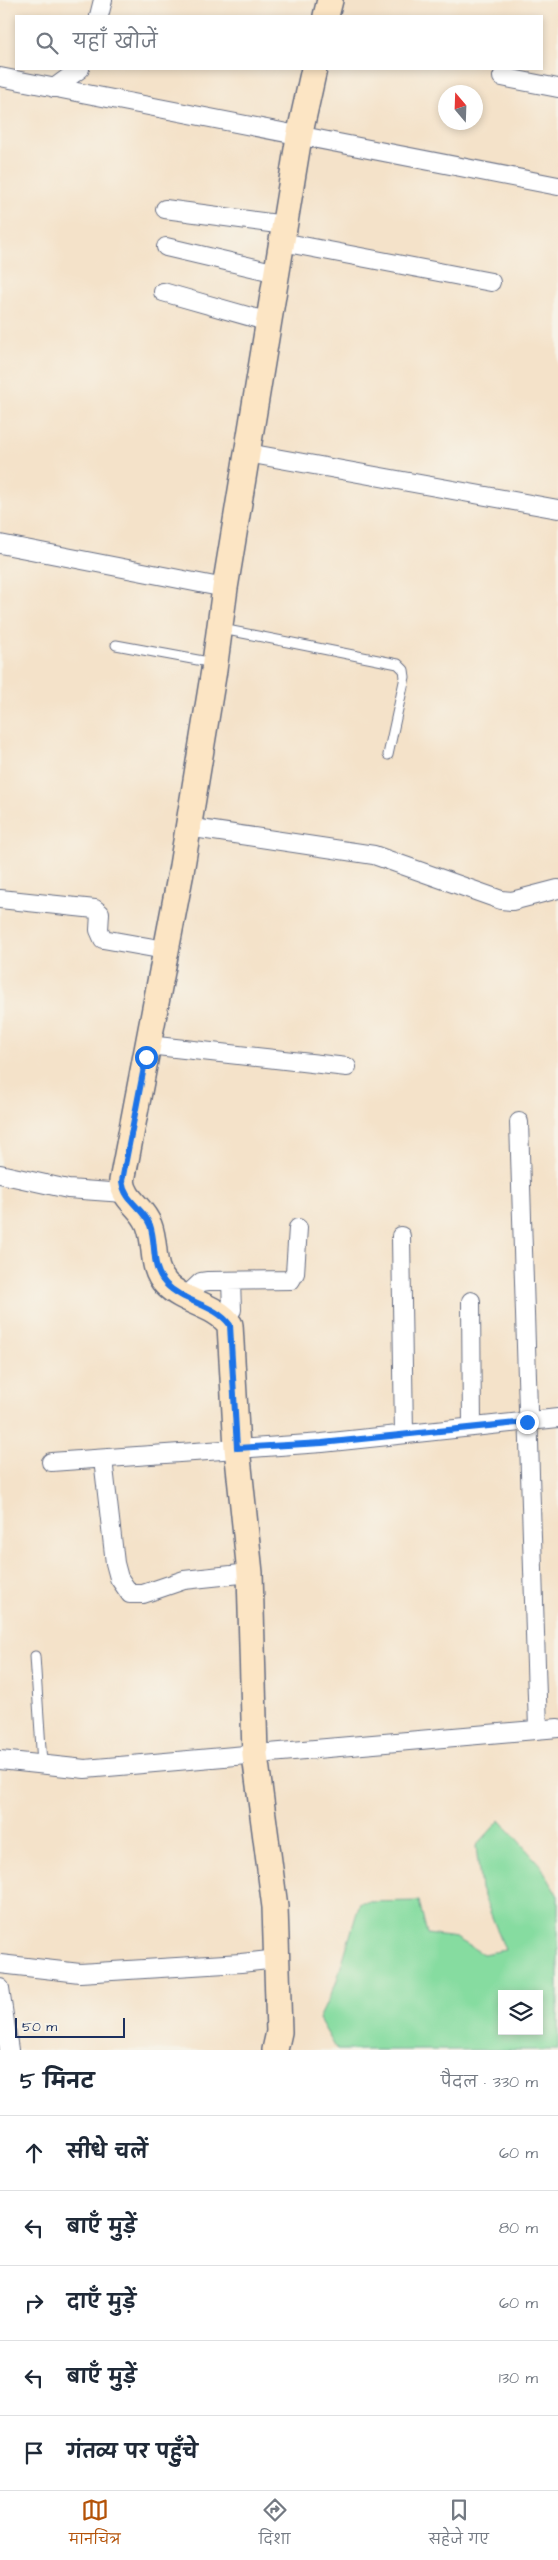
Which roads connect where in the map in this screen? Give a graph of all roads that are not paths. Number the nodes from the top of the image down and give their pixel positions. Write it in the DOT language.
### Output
graph roads {
  1 [pos="103,0"];
  2 [pos="330,0"];
  3 [pos="98,15"];
  4 [pos="326,15"];
  5 [pos="79,70"];
  6 [pos="314,70"];
  7 [pos="0,77"];
  8 [pos="502,77"];
  9 [pos="54,88"];
  10 [pos="558,88"];
  11 [pos="299,137"];
  12 [pos="558,186"];
  13 [pos="165,209"];
  14 [pos="283,234"];
  15 [pos="166,247"];
  16 [pos="277,273"];
  17 [pos="491,282"];
  18 [pos="163,292"];
  19 [pos="269,322"];
  20 [pos="248,453"];
  21 [pos="558,509"];
  22 [pos="0,544"];
  23 [pos="225,588"];
  24 [pos="220,628"];
  25 [pos="116,644"];
  26 [pos="215,663"];
  27 [pos="388,756"];
  28 [pos="187,827"];
  29 [pos="558,889"];
  30 [pos="0,899"];
  31 [pos="165,950"];
  32 [pos="148,1045"];
  33 [pos="348,1067"];
  34 [pos="519,1122"];
  35 [pos="0,1174"];
  36 [pos="124,1193"];
  37 [pos="298,1228"];
  38 [pos="401,1236"];
  39 [pos="230,1281"];
  40 [pos="184,1298"];
  41 [pos="471,1301"];
  42 [pos="223,1315"];
  43 [pos="558,1418"];
  44 [pos="527,1422"];
  45 [pos="472,1427"];
  46 [pos="404,1434"];
  47 [pos="237,1448"];
  48 [pos="103,1459"];
  49 [pos="51,1462"];
  50 [pos="250,1574"];
  51 [pos="36,1656"];
  52 [pos="538,1728"];
  53 [pos="558,1728"];
  54 [pos="255,1755"];
  55 [pos="0,1760"];
  56 [pos="42,1764"];
  57 [pos="278,1958"];
  58 [pos="0,1964"];
  59 [pos="0,1988"];
  60 [pos="9,2050"];
  61 [pos="275,2050"];
  1 -- 3 [label="street"];
  2 -- 4 [label="street"];
  5 -- 9 [label="street"];
  6 -- 11 [label="street"];
  7 -- 9 [label="street"];
  8 -- 10 [label="street"];
  9 -- 11 [label="street"];
  11 -- 12 [label="street"];
  11 -- 14 [label="street"];
  13 -- 14 [label="street"];
  14 -- 16 [label="street"];
  14 -- 17 [label="street"];
  15 -- 16 [label="street"];
  16 -- 19 [label="street"];
  18 -- 19 [label="street"];
  19 -- 20 [label="street"];
  20 -- 21 [label="street"];
  20 -- 23 [label="street"];
  22 -- 23 [label="street"];
  23 -- 24 [label="street"];
  24 -- 26 [label="street"];
  24 -- 27 [label="lane"];
  25 -- 26 [label="lane"];
  26 -- 28 [label="street"];
  28 -- 29 [label="street"];
  28 -- 31 [label="street"];
  30 -- 31 [label="street"];
  31 -- 32 [label="street"];
  32 -- 33 [label="street"];
  32 -- 36 [label="street"];
  34 -- 44 [label="street"];
  35 -- 36 [label="street"];
  36 -- 40 [label="street"];
  37 -- 39 [label="street"];
  38 -- 46 [label="street"];
  39 -- 40 [label="street"];
  39 -- 42 [label="street"];
  40 -- 42 [label="street"];
  41 -- 45 [label="street"];
  42 -- 47 [label="street"];
  43 -- 44 [label="street"];
  44 -- 45 [label="street"];
  44 -- 52 [label="street"];
  45 -- 46 [label="street"];
  46 -- 47 [label="street"];
  47 -- 48 [label="street"];
  47 -- 50 [label="street"];
  48 -- 49 [label="street"];
  48 -- 50 [label="street"];
  50 -- 54 [label="street"];
  51 -- 56 [label="lane"];
  52 -- 53 [label="street"];
  52 -- 54 [label="street"];
  54 -- 56 [label="street"];
  54 -- 57 [label="street"];
  55 -- 56 [label="street"];
  57 -- 58 [label="street"];
  57 -- 61 [label="street"];
  59 -- 60 [label="street"];
}
